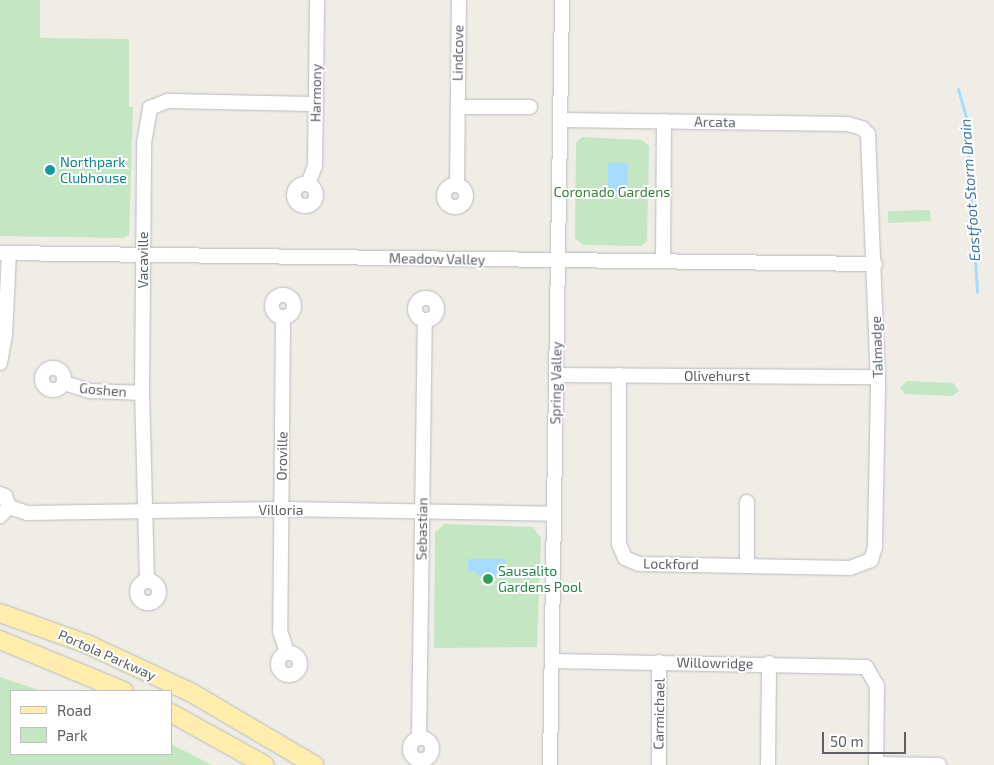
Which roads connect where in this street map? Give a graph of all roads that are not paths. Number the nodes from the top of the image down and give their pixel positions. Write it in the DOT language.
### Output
graph roads {
  1 [pos="317,0"];
  2 [pos="459,0"];
  3 [pos="562,0"];
  4 [pos="316,104"];
  5 [pos="458,107"];
  6 [pos="530,107"];
  7 [pos="560,120"];
  8 [pos="664,121"];
  9 [pos="868,134"];
  10 [pos="308,184"];
  11 [pos="457,185"];
  12 [pos="4,253"];
  13 [pos="144,255"];
  14 [pos="558,260"];
  15 [pos="663,262"];
  16 [pos="875,264"];
  17 [pos="283,318"];
  18 [pos="425,320"];
  19 [pos="3,322"];
  20 [pos="0,363"];
  21 [pos="556,375"];
  22 [pos="619,375"];
  23 [pos="878,377"];
  24 [pos="64,383"];
  25 [pos="142,392"];
  26 [pos="0,494"];
  27 [pos="747,502"];
  28 [pos="143,510"];
  29 [pos="281,510"];
  30 [pos="4,511"];
  31 [pos="422,511"];
  32 [pos="554,514"];
  33 [pos="871,560"];
  34 [pos="746,566"];
  35 [pos="147,581"];
  36 [pos="0,613"];
  37 [pos="0,640"];
  38 [pos="287,652"];
  39 [pos="552,661"];
  40 [pos="659,662"];
  41 [pos="769,664"];
  42 [pos="122,690"];
  43 [pos="172,714"];
  44 [pos="419,737"];
  45 [pos="876,764"];
  46 [pos="265,765"];
  47 [pos="314,765"];
  48 [pos="550,765"];
  49 [pos="658,765"];
  50 [pos="768,765"];
  51 [pos="939,765"];
  1 -- 4 [label="street, Harmony"];
  2 -- 5 [label="street, Lindcove"];
  3 -- 7 [label="street, Spring Valley"];
  4 -- 10 [label="street, Harmony"];
  4 -- 13 [label="street, Vacaville"];
  5 -- 6 [label="street"];
  5 -- 11 [label="street, Lindcove"];
  7 -- 8 [label="street, Arcata"];
  7 -- 14 [label="street, Spring Valley"];
  8 -- 9 [label="street, Arcata"];
  8 -- 15 [label="street"];
  9 -- 16 [label="street, Talmadge"];
  12 -- 13 [label="street, Meadow Valley"];
  12 -- 19 [label="street"];
  13 -- 14 [label="street, Meadow Valley"];
  13 -- 25 [label="street, Vacaville"];
  14 -- 15 [label="street, Meadow Valley"];
  14 -- 21 [label="street, Spring Valley"];
  15 -- 16 [label="street, Meadow Valley"];
  16 -- 23 [label="street, Talmadge"];
  17 -- 29 [label="street, Oroville"];
  18 -- 31 [label="street, Sebastian"];
  19 -- 20 [label="street"];
  21 -- 22 [label="street, Olivehurst"];
  21 -- 32 [label="street, Spring Valley"];
  22 -- 23 [label="street, Olivehurst"];
  22 -- 34 [label="street, Lockford"];
  23 -- 33 [label="street, Talmadge"];
  24 -- 25 [label="street, Goshen"];
  25 -- 28 [label="street, Vacaville"];
  26 -- 30 [label="street, Villoria"];
  27 -- 34 [label="street"];
  28 -- 29 [label="street, Villoria"];
  28 -- 30 [label="street, Villoria"];
  28 -- 35 [label="street, Vacaville"];
  29 -- 31 [label="street, Villoria"];
  29 -- 38 [label="street, Oroville"];
  31 -- 32 [label="street, Villoria"];
  31 -- 44 [label="street, Sebastian"];
  32 -- 39 [label="street, Spring Valley"];
  33 -- 34 [label="street, Lockford"];
  36 -- 47 [label="main road, Portola Parkway"];
  37 -- 42 [label="main road, Portola Parkway"];
  39 -- 40 [label="street, Willowridge"];
  39 -- 48 [label="street, Spring Valley"];
  40 -- 41 [label="street, Willowridge"];
  40 -- 49 [label="street, Carmichael"];
  41 -- 45 [label="street, Willowridge"];
  41 -- 50 [label="street"];
  43 -- 46 [label="main road"];
  45 -- 51 [label="street"];
}
